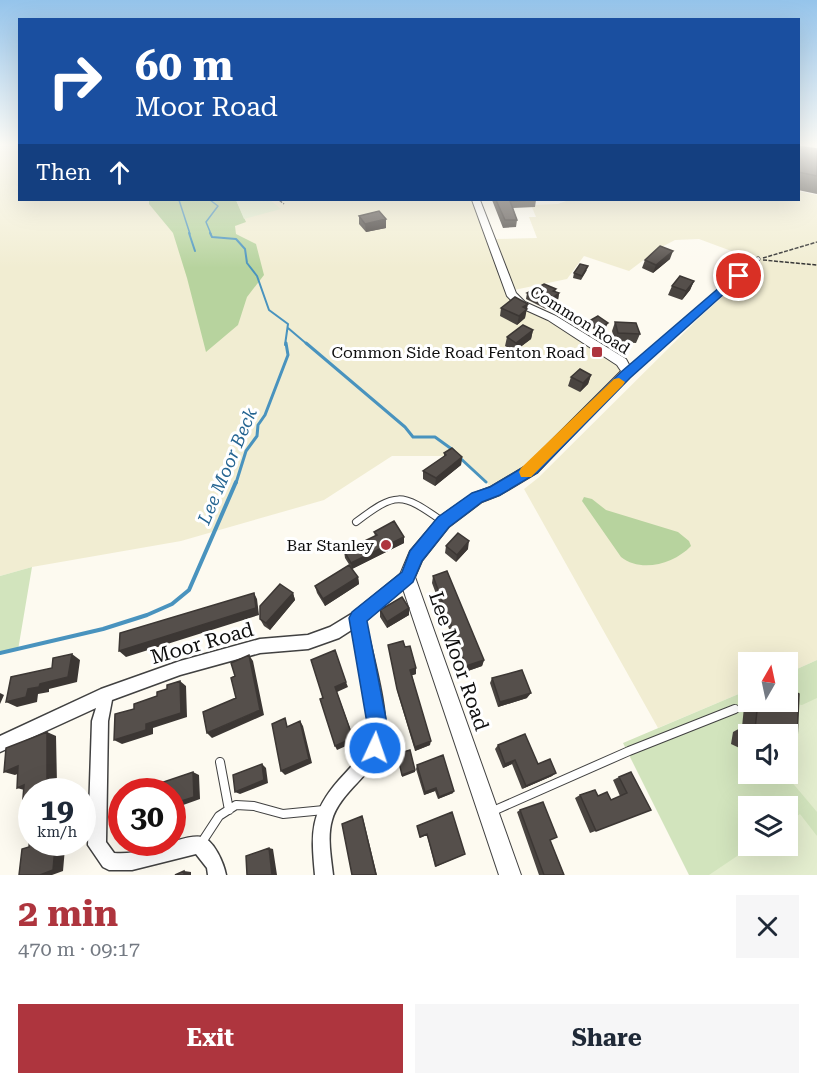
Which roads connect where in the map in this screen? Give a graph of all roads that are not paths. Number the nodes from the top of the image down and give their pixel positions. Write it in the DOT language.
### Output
graph roads {
  1 [pos="476,201"];
  2 [pos="758,260"];
  3 [pos="626,375"];
  4 [pos="356,522"];
  5 [pos="444,522"];
  6 [pos="408,577"];
  7 [pos="358,618"];
  8 [pos="106,694"];
  9 [pos="735,709"];
  10 [pos="0,744"];
  11 [pos="220,762"];
  12 [pos="326,809"];
  13 [pos="229,810"];
  14 [pos="489,813"];
  15 [pos="200,844"];
  16 [pos="217,875"];
  17 [pos="324,875"];
  18 [pos="510,875"];
  1 -- 3 [label="street, Common Road"];
  2 -- 3 [label="lane"];
  3 -- 5 [label="street"];
  4 -- 5 [label="lane"];
  5 -- 6 [label="street"];
  6 -- 7 [label="street, Moor Road"];
  6 -- 14 [label="street, Lee Moor Road"];
  7 -- 8 [label="street, Moor Road"];
  7 -- 12 [label="street"];
  8 -- 10 [label="street, Moor Road"];
  8 -- 15 [label="street"];
  9 -- 14 [label="lane"];
  11 -- 13 [label="lane"];
  12 -- 13 [label="lane"];
  12 -- 17 [label="street"];
  13 -- 15 [label="lane"];
  14 -- 18 [label="street, Lee Moor Road"];
  15 -- 16 [label="street"];
}
